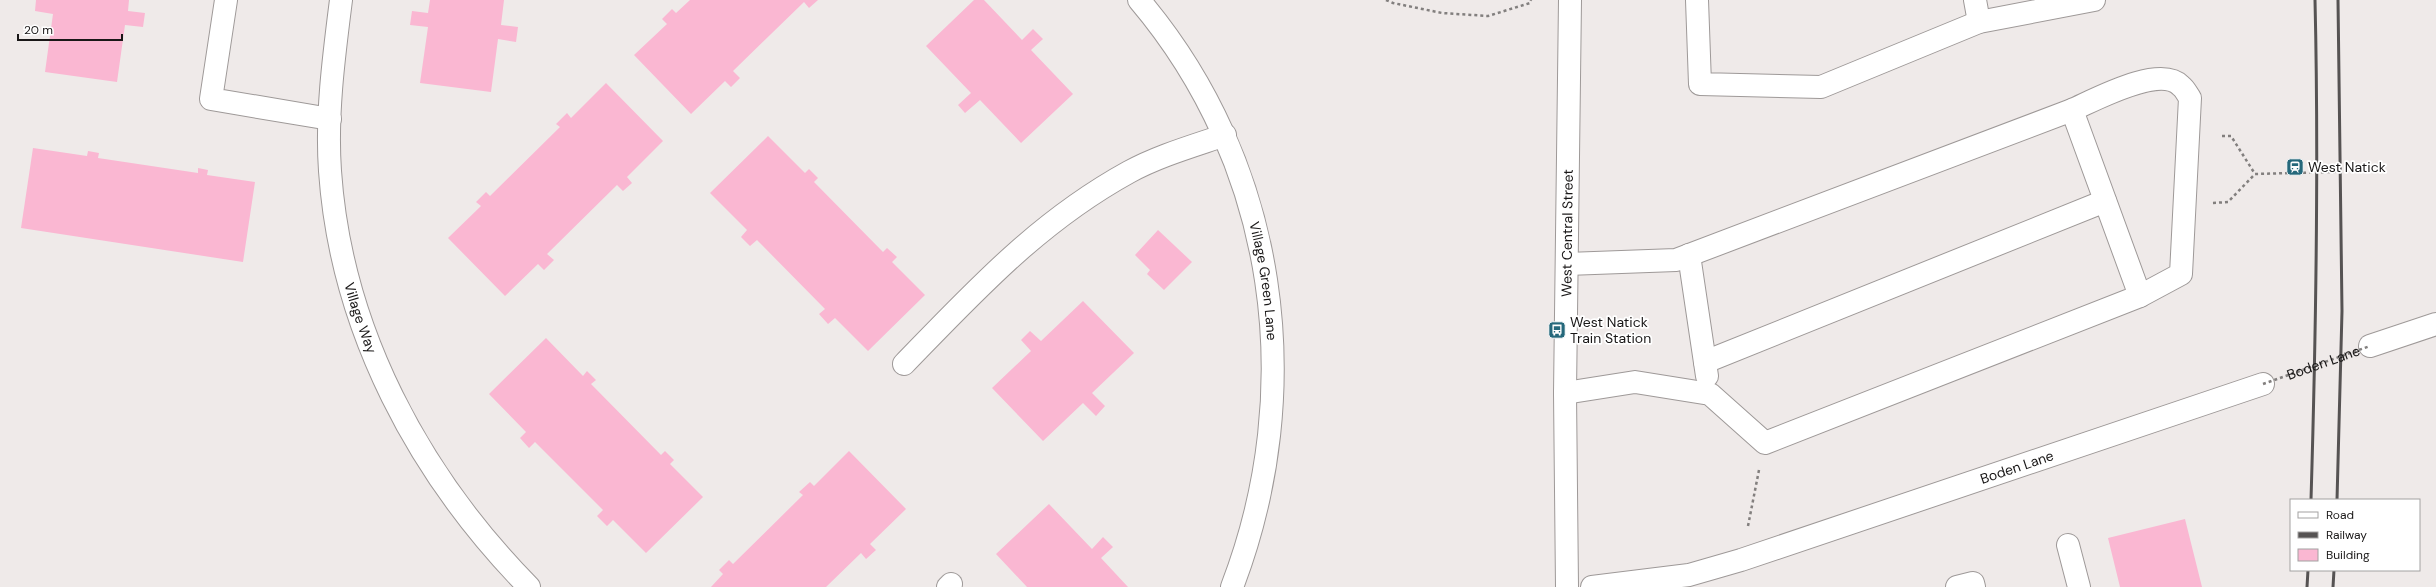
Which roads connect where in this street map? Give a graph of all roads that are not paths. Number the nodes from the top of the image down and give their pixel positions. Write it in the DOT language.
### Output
graph roads {
  1 [pos="226,0"];
  2 [pos="341,0"];
  3 [pos="1139,0"];
  4 [pos="1570,0"];
  5 [pos="1697,0"];
  6 [pos="1975,0"];
  7 [pos="2094,0"];
  8 [pos="1979,22"];
  9 [pos="2072,110"];
  10 [pos="330,119"];
  11 [pos="1225,135"];
  12 [pos="2105,201"];
  13 [pos="1689,255"];
  14 [pos="1567,264"];
  15 [pos="2140,296"];
  16 [pos="2436,324"];
  17 [pos="2370,346"];
  18 [pos="1705,362"];
  19 [pos="904,364"];
  20 [pos="2263,384"];
  21 [pos="1565,393"];
  22 [pos="1710,394"];
  23 [pos="2068,545"];
  24 [pos="529,587"];
  25 [pos="1232,587"];
  26 [pos="1567,587"];
  27 [pos="1592,587"];
  28 [pos="1957,587"];
  29 [pos="1974,587"];
  30 [pos="2080,587"];
  1 -- 10 [label="street"];
  2 -- 10 [label="street, Village Way"];
  3 -- 11 [label="street, Village Green Lane"];
  4 -- 14 [label="street, West Central Street"];
  5 -- 8 [label="street"];
  6 -- 8 [label="street"];
  7 -- 8 [label="street"];
  9 -- 12 [label="street"];
  9 -- 13 [label="street"];
  9 -- 15 [label="street"];
  10 -- 24 [label="street, Village Way"];
  11 -- 19 [label="street"];
  11 -- 25 [label="street, Village Green Lane"];
  12 -- 15 [label="street"];
  12 -- 18 [label="street"];
  13 -- 14 [label="street"];
  13 -- 18 [label="street"];
  14 -- 21 [label="street, West Central Street"];
  15 -- 22 [label="street"];
  16 -- 17 [label="street, Boden Lane"];
  18 -- 22 [label="street"];
  20 -- 27 [label="street, Boden Lane"];
  21 -- 22 [label="street"];
  21 -- 26 [label="street, West Central Street"];
  23 -- 30 [label="street"];
  28 -- 29 [label="street"];
}
